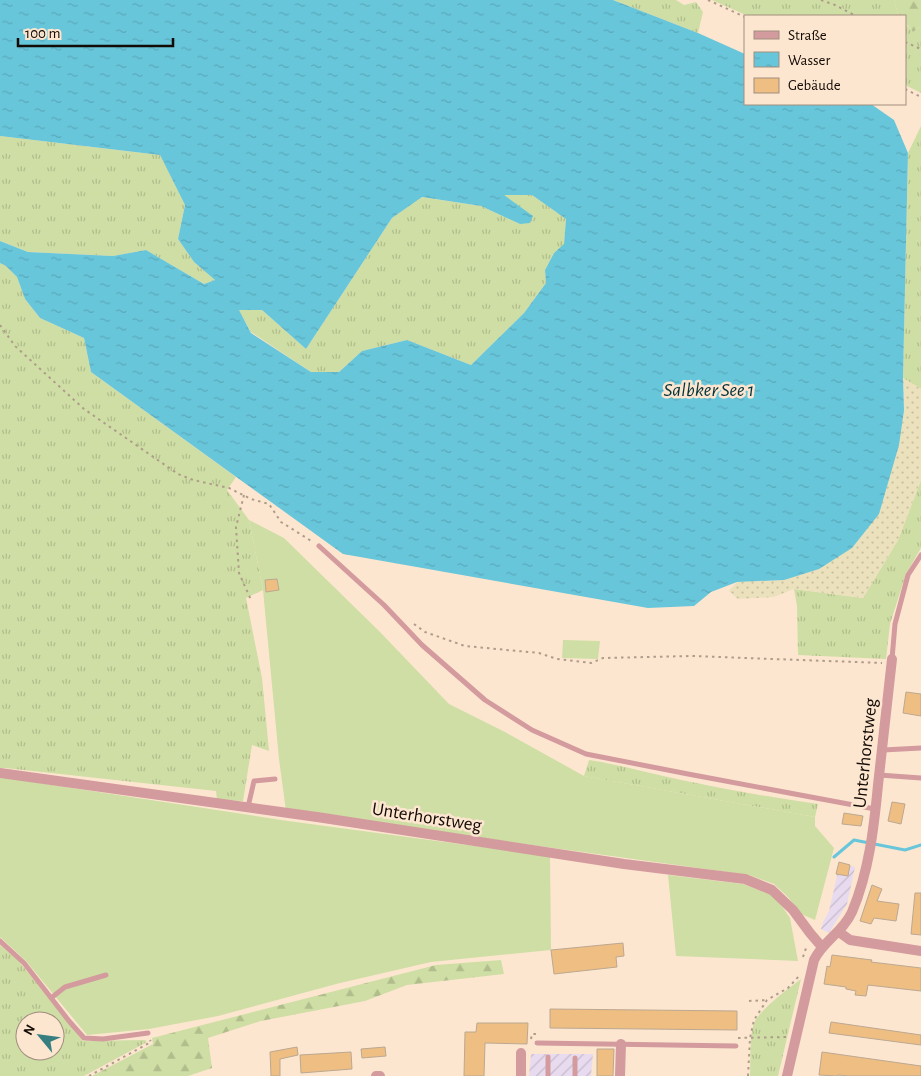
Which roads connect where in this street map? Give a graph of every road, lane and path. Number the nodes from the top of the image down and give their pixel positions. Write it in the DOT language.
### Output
graph roads {
  1 [pos="708,0"];
  2 [pos="821,0"];
  3 [pos="854,15"];
  4 [pos="744,17"];
  5 [pos="906,42"];
  6 [pos="921,49"];
  7 [pos="906,90"];
  8 [pos="921,97"];
  9 [pos="0,325"];
  10 [pos="244,495"];
  11 [pos="319,546"];
  12 [pos="921,555"];
  13 [pos="251,600"];
  14 [pos="411,622"];
  15 [pos="892,661"];
  16 [pos="921,748"];
  17 [pos="882,750"];
  18 [pos="0,773"];
  19 [pos="880,775"];
  20 [pos="921,778"];
  21 [pos="275,779"];
  22 [pos="248,808"];
  23 [pos="876,810"];
  24 [pos="839,932"];
  25 [pos="810,933"];
  26 [pos="0,941"];
  27 [pos="822,947"];
  28 [pos="921,952"];
  29 [pos="803,960"];
  30 [pos="106,975"];
  31 [pos="801,975"];
  32 [pos="51,998"];
  33 [pos="767,1000"];
  34 [pos="749,1001"];
  35 [pos="148,1033"];
  36 [pos="537,1043"];
  37 [pos="621,1044"];
  38 [pos="736,1046"];
  39 [pos="521,1053"];
  40 [pos="548,1057"];
  41 [pos="576,1058"];
  42 [pos="89,1076"];
  43 [pos="376,1076"];
  44 [pos="380,1076"];
  45 [pos="521,1076"];
  46 [pos="548,1076"];
  47 [pos="575,1076"];
  48 [pos="620,1076"];
  49 [pos="748,1076"];
  50 [pos="787,1076"];
  1 -- 4 [label="path"];
  2 -- 3 [label="path"];
  5 -- 6 [label="path"];
  7 -- 8 [label="path"];
  9 -- 10 [label="path"];
  10 -- 11 [label="path"];
  10 -- 13 [label="path"];
  11 -- 23 [label="lane"];
  12 -- 15 [label="lane, Unterhorstweg"];
  14 -- 15 [label="path"];
  15 -- 17 [label="street, Unterhorstweg"];
  16 -- 17 [label="lane"];
  17 -- 19 [label="street, Unterhorstweg"];
  18 -- 22 [label="street, Unterhorstweg"];
  19 -- 20 [label="lane"];
  19 -- 23 [label="street, Unterhorstweg"];
  21 -- 22 [label="lane"];
  22 -- 25 [label="street, Unterhorstweg"];
  23 -- 24 [label="street, Unterhorstweg"];
  24 -- 27 [label="street, Unterhorstweg"];
  24 -- 28 [label="street"];
  25 -- 27 [label="street, Unterhorstweg"];
  25 -- 29 [label="path"];
  26 -- 32 [label="lane"];
  27 -- 50 [label="street, Unterhorstweg"];
  30 -- 32 [label="lane"];
  31 -- 33 [label="path"];
  32 -- 35 [label="lane"];
  33 -- 34 [label="path"];
  33 -- 49 [label="path"];
  35 -- 42 [label="path"];
  36 -- 37 [label="lane"];
  37 -- 38 [label="lane"];
  37 -- 48 [label="street"];
  39 -- 45 [label="street"];
  40 -- 46 [label="lane"];
  41 -- 47 [label="lane"];
  43 -- 44 [label="street"];
}
